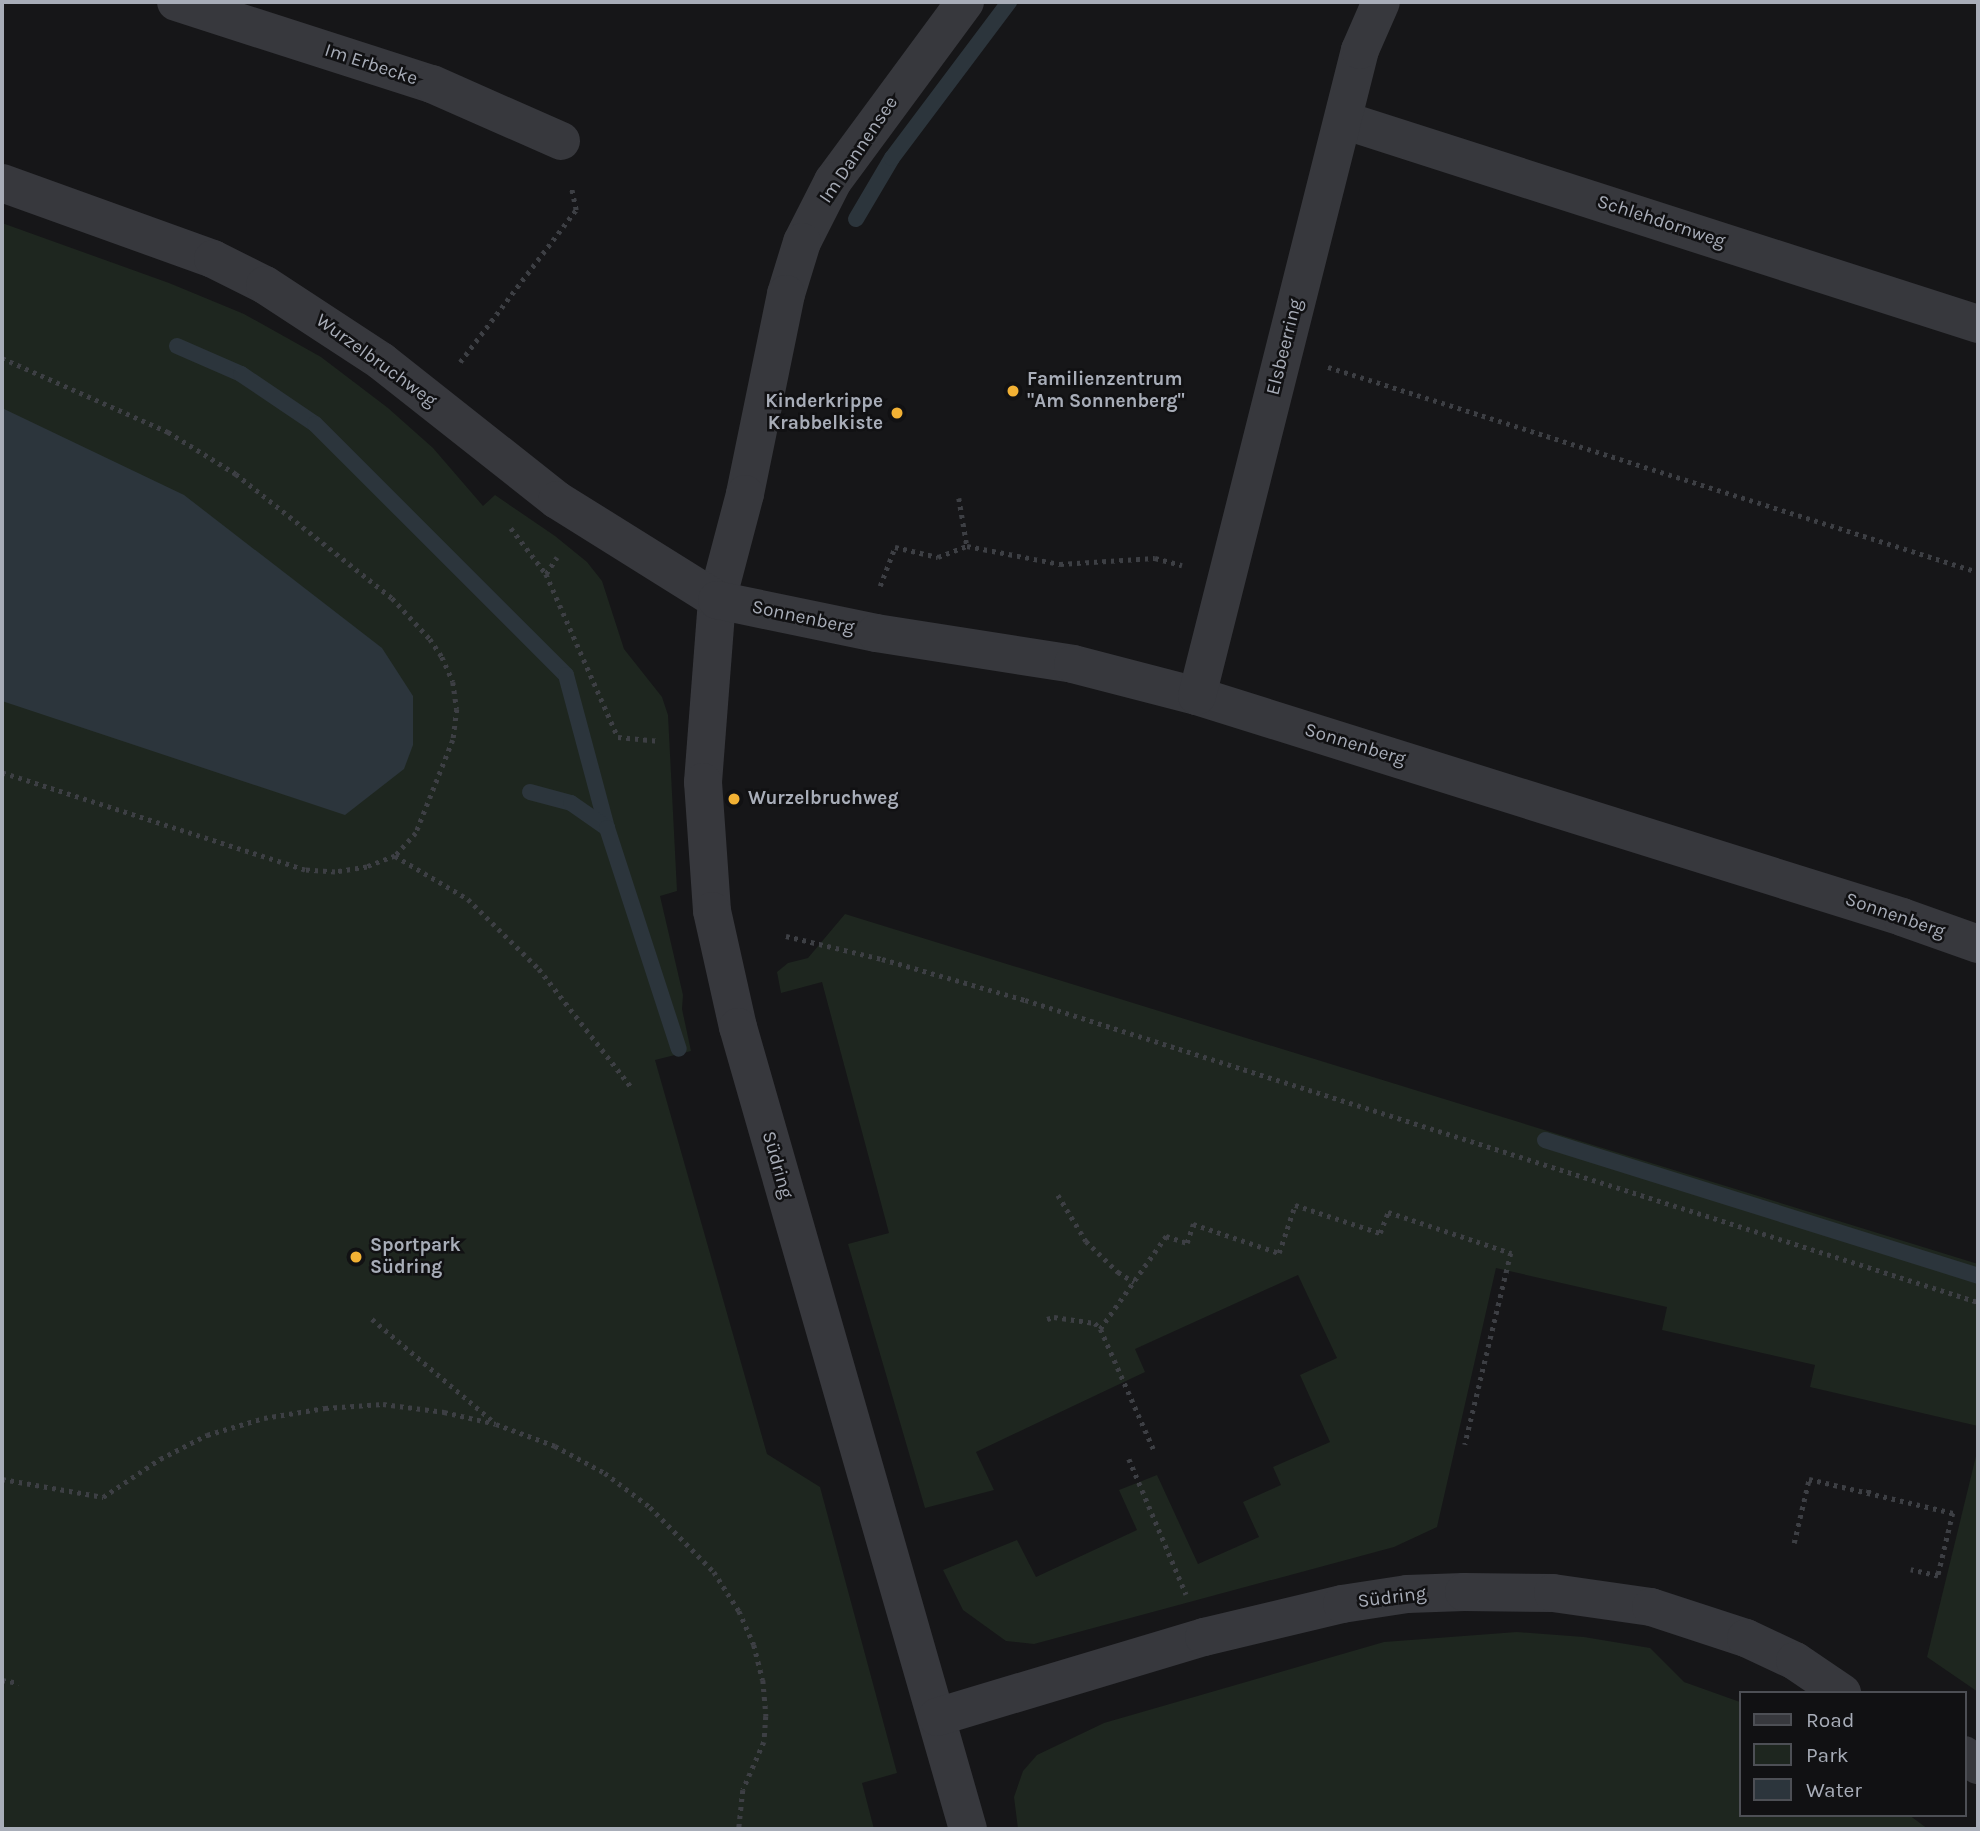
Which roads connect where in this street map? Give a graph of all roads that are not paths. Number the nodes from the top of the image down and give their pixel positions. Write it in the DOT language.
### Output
graph roads {
  1 [pos="176,2"];
  2 [pos="965,2"];
  3 [pos="1381,2"];
  4 [pos="1343,120"];
  5 [pos="561,141"];
  6 [pos="2,183"];
  7 [pos="1978,324"];
  8 [pos="717,600"];
  9 [pos="1197,696"];
  10 [pos="1978,944"];
  11 [pos="1839,1691"];
  12 [pos="937,1717"];
  13 [pos="968,1829"];
  1 -- 5 [label="street, Im Erbecke"];
  2 -- 8 [label="street, Im Dannensee"];
  3 -- 4 [label="street, Elsbeerring"];
  4 -- 7 [label="street, Schlehdornweg"];
  4 -- 9 [label="street, Elsbeerring"];
  6 -- 8 [label="street, Wurzelbruchweg"];
  8 -- 9 [label="street, Sonnenberg"];
  8 -- 12 [label="street, Südring"];
  9 -- 10 [label="street, Sonnenberg"];
  11 -- 12 [label="street, Südring"];
  12 -- 13 [label="street, Südring"];
}
